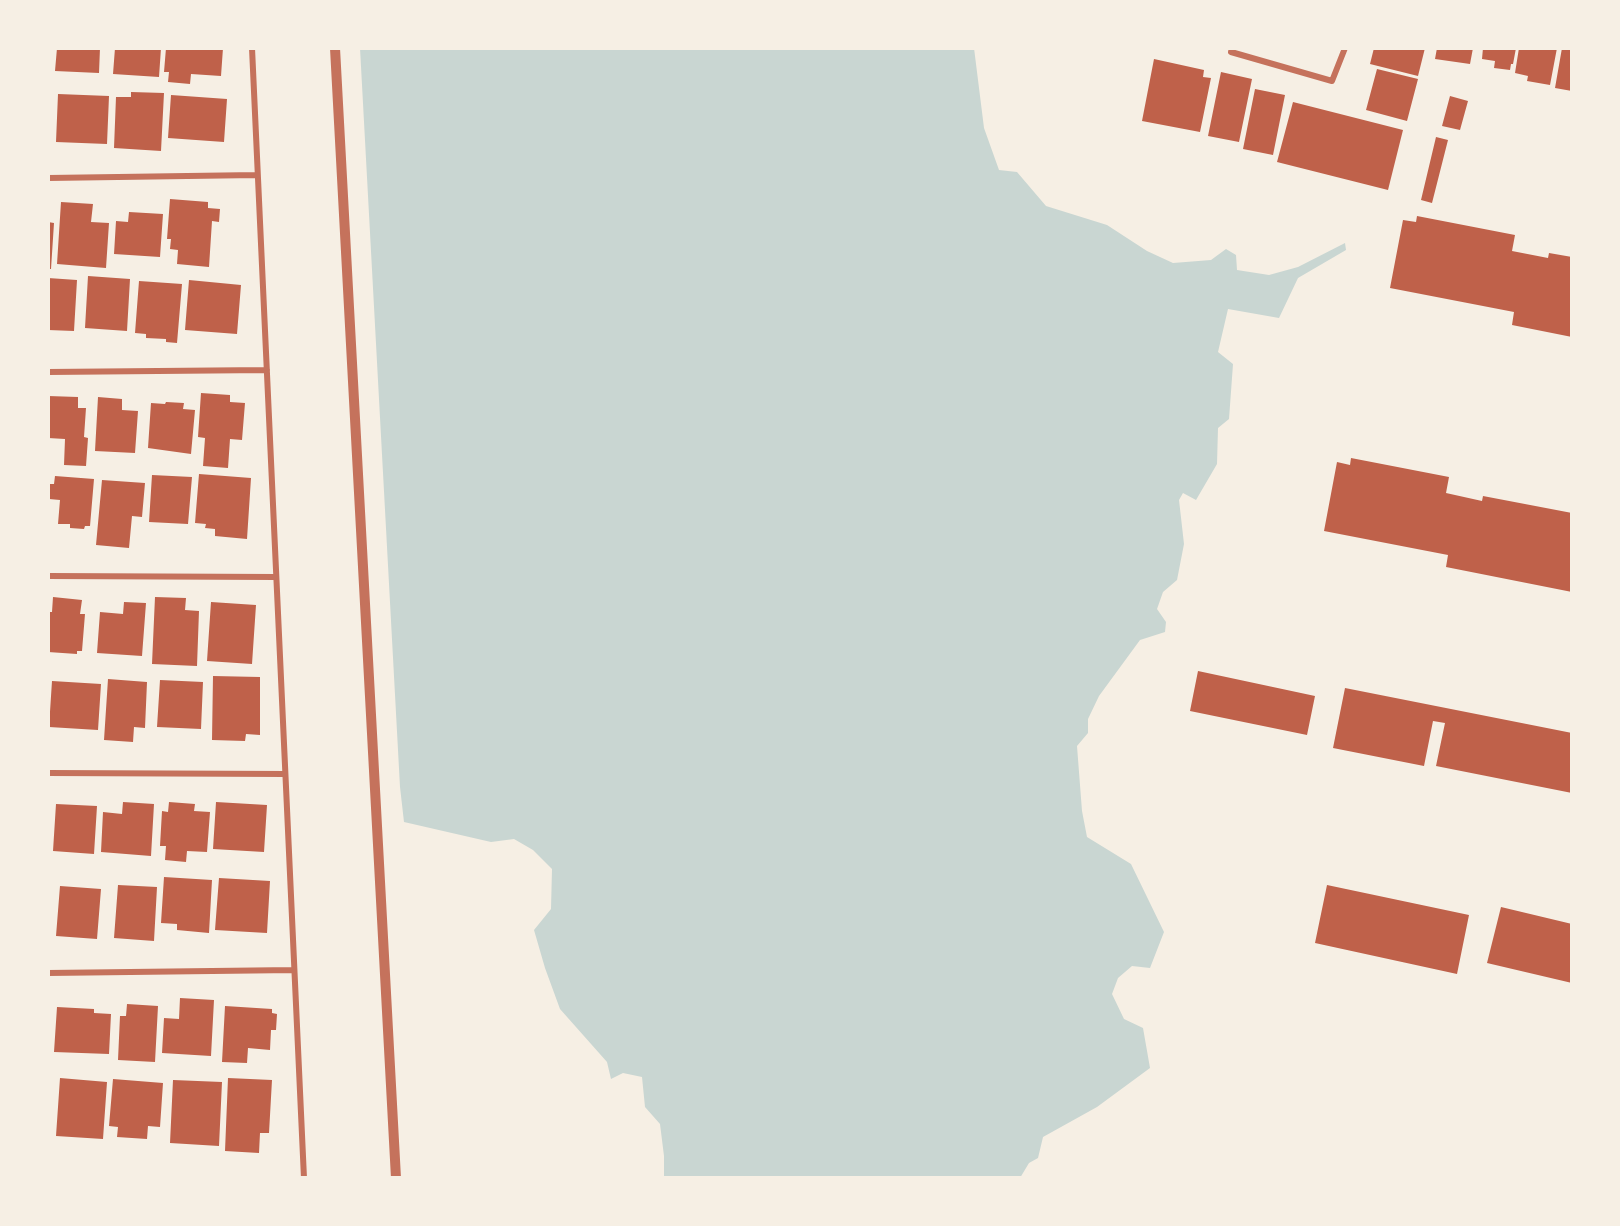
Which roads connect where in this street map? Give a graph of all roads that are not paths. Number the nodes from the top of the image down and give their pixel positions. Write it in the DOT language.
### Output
graph roads {
  1 [pos="252,48"];
  2 [pos="334,48"];
  3 [pos="1232,48"];
  4 [pos="1345,48"];
  5 [pos="257,175"];
  6 [pos="48,178"];
  7 [pos="267,370"];
  8 [pos="48,372"];
  9 [pos="48,576"];
  10 [pos="276,577"];
  11 [pos="48,773"];
  12 [pos="285,774"];
  13 [pos="294,970"];
  14 [pos="48,973"];
  15 [pos="304,1178"];
  16 [pos="396,1178"];
  1 -- 5 [label="street"];
  2 -- 16 [label="street"];
  3 -- 4 [label="street"];
  5 -- 6 [label="street"];
  5 -- 7 [label="street"];
  7 -- 8 [label="street"];
  7 -- 10 [label="street"];
  9 -- 10 [label="street"];
  10 -- 12 [label="street"];
  11 -- 12 [label="street"];
  12 -- 13 [label="street"];
  13 -- 14 [label="street"];
  13 -- 15 [label="street"];
}
